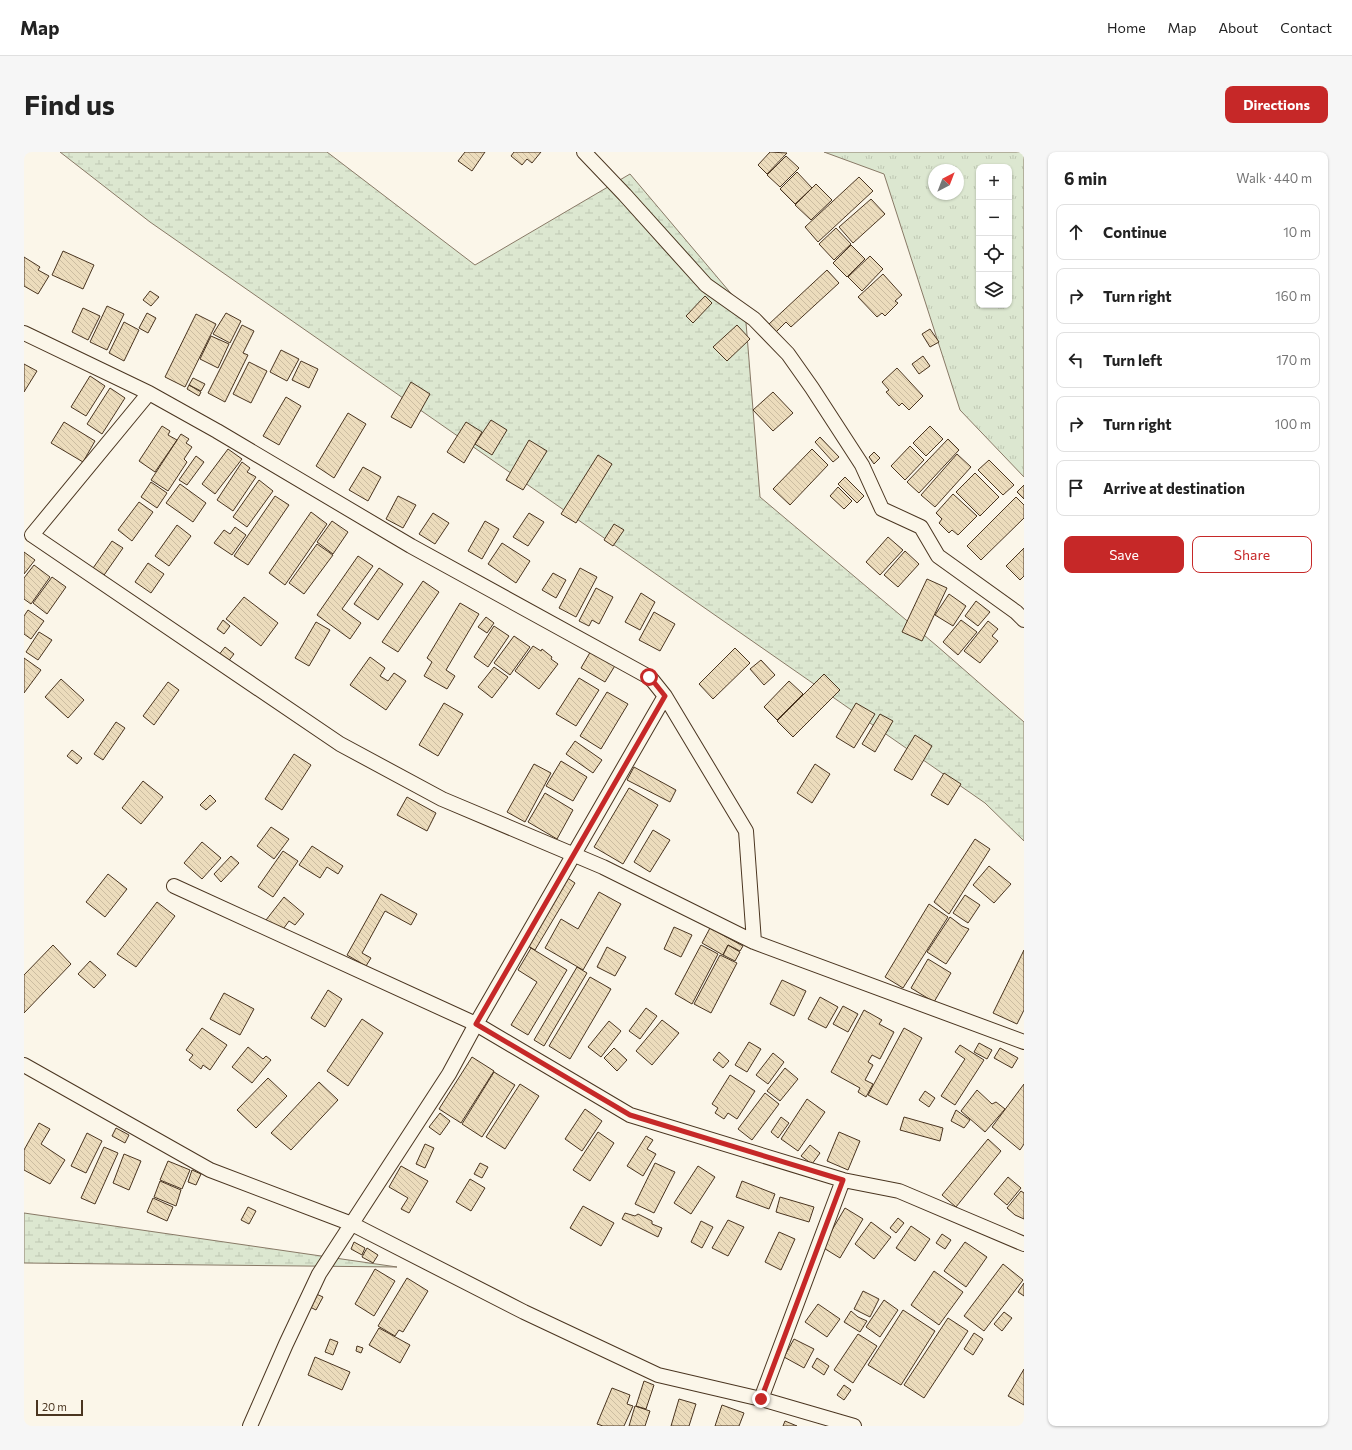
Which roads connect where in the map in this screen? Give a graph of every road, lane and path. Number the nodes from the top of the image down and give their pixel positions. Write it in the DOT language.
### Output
graph roads {
  1 [pos="584,152"];
  2 [pos="24,333"];
  3 [pos="149,393"];
  4 [pos="1024,620"];
  5 [pos="665,696"];
  6 [pos="573,855"];
  7 [pos="174,886"];
  8 [pos="754,942"];
  9 [pos="476,1024"];
  10 [pos="1024,1042"];
  11 [pos="24,1065"];
  12 [pos="843,1180"];
  13 [pos="352,1224"];
  14 [pos="1024,1244"];
  15 [pos="761,1399"];
  16 [pos="250,1426"];
  17 [pos="854,1426"];
  1 -- 4 [label="street"];
  2 -- 3 [label="street"];
  3 -- 5 [label="street"];
  3 -- 6 [label="street"];
  5 -- 6 [label="street"];
  5 -- 8 [label="street"];
  6 -- 8 [label="street"];
  6 -- 9 [label="street"];
  7 -- 9 [label="street"];
  8 -- 10 [label="street"];
  9 -- 12 [label="street"];
  9 -- 13 [label="street"];
  11 -- 13 [label="street"];
  12 -- 14 [label="street"];
  12 -- 15 [label="street"];
  13 -- 15 [label="street"];
  13 -- 16 [label="street"];
  15 -- 17 [label="street"];
}
